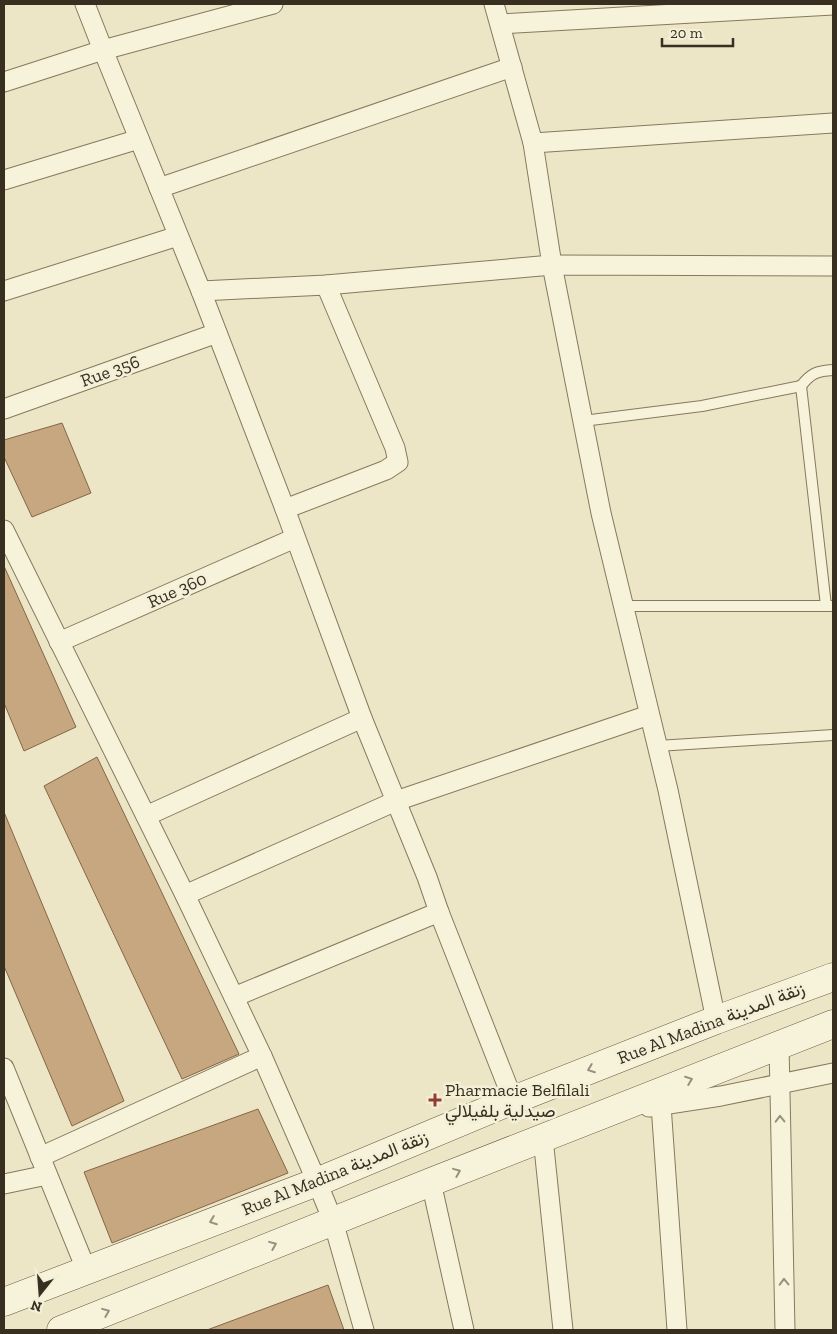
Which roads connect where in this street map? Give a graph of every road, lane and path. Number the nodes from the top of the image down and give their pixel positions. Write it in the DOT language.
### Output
graph roads {
  1 [pos="85,4"];
  2 [pos="273,4"];
  3 [pos="494,4"];
  4 [pos="645,4"];
  5 [pos="833,5"];
  6 [pos="614,17"];
  7 [pos="500,24"];
  8 [pos="103,50"];
  9 [pos="512,67"];
  10 [pos="4,82"];
  11 [pos="833,123"];
  12 [pos="139,139"];
  13 [pos="533,143"];
  14 [pos="4,180"];
  15 [pos="159,188"];
  16 [pos="178,236"];
  17 [pos="552,265"];
  18 [pos="833,266"];
  19 [pos="326,285"];
  20 [pos="4,291"];
  21 [pos="201,291"];
  22 [pos="217,333"];
  23 [pos="833,370"];
  24 [pos="801,386"];
  25 [pos="4,410"];
  26 [pos="583,421"];
  27 [pos="285,509"];
  28 [pos="4,530"];
  29 [pos="295,538"];
  30 [pos="623,606"];
  31 [pos="829,606"];
  32 [pos="60,642"];
  33 [pos="649,715"];
  34 [pos="362,718"];
  35 [pos="833,735"];
  36 [pos="658,746"];
  37 [pos="396,801"];
  38 [pos="146,816"];
  39 [pos="185,895"];
  40 [pos="439,912"];
  41 [pos="833,977"];
  42 [pos="234,997"];
  43 [pos="716,1020"];
  44 [pos="833,1024"];
  45 [pos="779,1045"];
  46 [pos="262,1056"];
  47 [pos="4,1068"];
  48 [pos="833,1073"];
  49 [pos="780,1084"];
  50 [pos="660,1098"];
  51 [pos="513,1100"];
  52 [pos="543,1138"];
  53 [pos="44,1166"];
  54 [pos="318,1182"];
  55 [pos="431,1182"];
  56 [pos="4,1184"];
  57 [pos="333,1221"];
  58 [pos="86,1269"];
  59 [pos="4,1302"];
  60 [pos="61,1330"];
  61 [pos="364,1330"];
  62 [pos="464,1330"];
  63 [pos="563,1330"];
  64 [pos="677,1330"];
  65 [pos="785,1330"];
  1 -- 8 [label="street"];
  2 -- 8 [label="street"];
  3 -- 7 [label="street"];
  4 -- 6 [label="street"];
  5 -- 6 [label="street"];
  6 -- 7 [label="street"];
  7 -- 9 [label="street"];
  8 -- 10 [label="street"];
  8 -- 12 [label="street"];
  9 -- 13 [label="street"];
  9 -- 15 [label="street"];
  11 -- 13 [label="street"];
  12 -- 14 [label="street"];
  12 -- 15 [label="street"];
  13 -- 17 [label="street"];
  15 -- 16 [label="street"];
  16 -- 20 [label="street"];
  16 -- 21 [label="street"];
  17 -- 18 [label="street"];
  17 -- 19 [label="street"];
  17 -- 26 [label="street"];
  19 -- 21 [label="street"];
  19 -- 27 [label="street"];
  21 -- 22 [label="street"];
  22 -- 25 [label="street, Rue 356"];
  22 -- 27 [label="street"];
  23 -- 24 [label="lane"];
  24 -- 26 [label="lane"];
  24 -- 31 [label="lane"];
  26 -- 30 [label="street"];
  27 -- 29 [label="street"];
  28 -- 32 [label="street"];
  29 -- 32 [label="street, Rue 360"];
  29 -- 34 [label="street"];
  30 -- 31 [label="lane"];
  30 -- 33 [label="street"];
  32 -- 38 [label="street"];
  33 -- 36 [label="street"];
  33 -- 37 [label="street"];
  34 -- 37 [label="street"];
  34 -- 38 [label="street"];
  35 -- 36 [label="lane"];
  36 -- 43 [label="street"];
  37 -- 39 [label="street"];
  37 -- 40 [label="street"];
  38 -- 39 [label="street"];
  39 -- 42 [label="street"];
  40 -- 42 [label="street"];
  40 -- 51 [label="street"];
  41 -- 43 [label="main road, Rue Al Madina زنقة المدينة"];
  42 -- 46 [label="street"];
  43 -- 51 [label="main road, Rue Al Madina زنقة المدينة, one-way"];
  44 -- 45 [label="main road"];
  45 -- 49 [label="street"];
  50 -- 45 [label="main road, one-way"];
  46 -- 53 [label="street"];
  46 -- 54 [label="street"];
  47 -- 53 [label="street"];
  48 -- 49 [label="street"];
  49 -- 50 [label="street"];
  65 -- 49 [label="street, one-way"];
  50 -- 52 [label="main road"];
  50 -- 64 [label="street"];
  51 -- 54 [label="main road, Rue Al Madina زنقة المدينة"];
  55 -- 52 [label="main road, one-way"];
  52 -- 63 [label="street"];
  53 -- 56 [label="street"];
  53 -- 58 [label="street"];
  54 -- 57 [label="street"];
  54 -- 58 [label="main road, Rue Al Madina زنقة المدينة, one-way"];
  55 -- 57 [label="main road"];
  55 -- 62 [label="street"];
  60 -- 57 [label="main road, one-way"];
  57 -- 61 [label="street"];
  58 -- 59 [label="main road, Rue Al Madina زنقة المدينة"];
}
